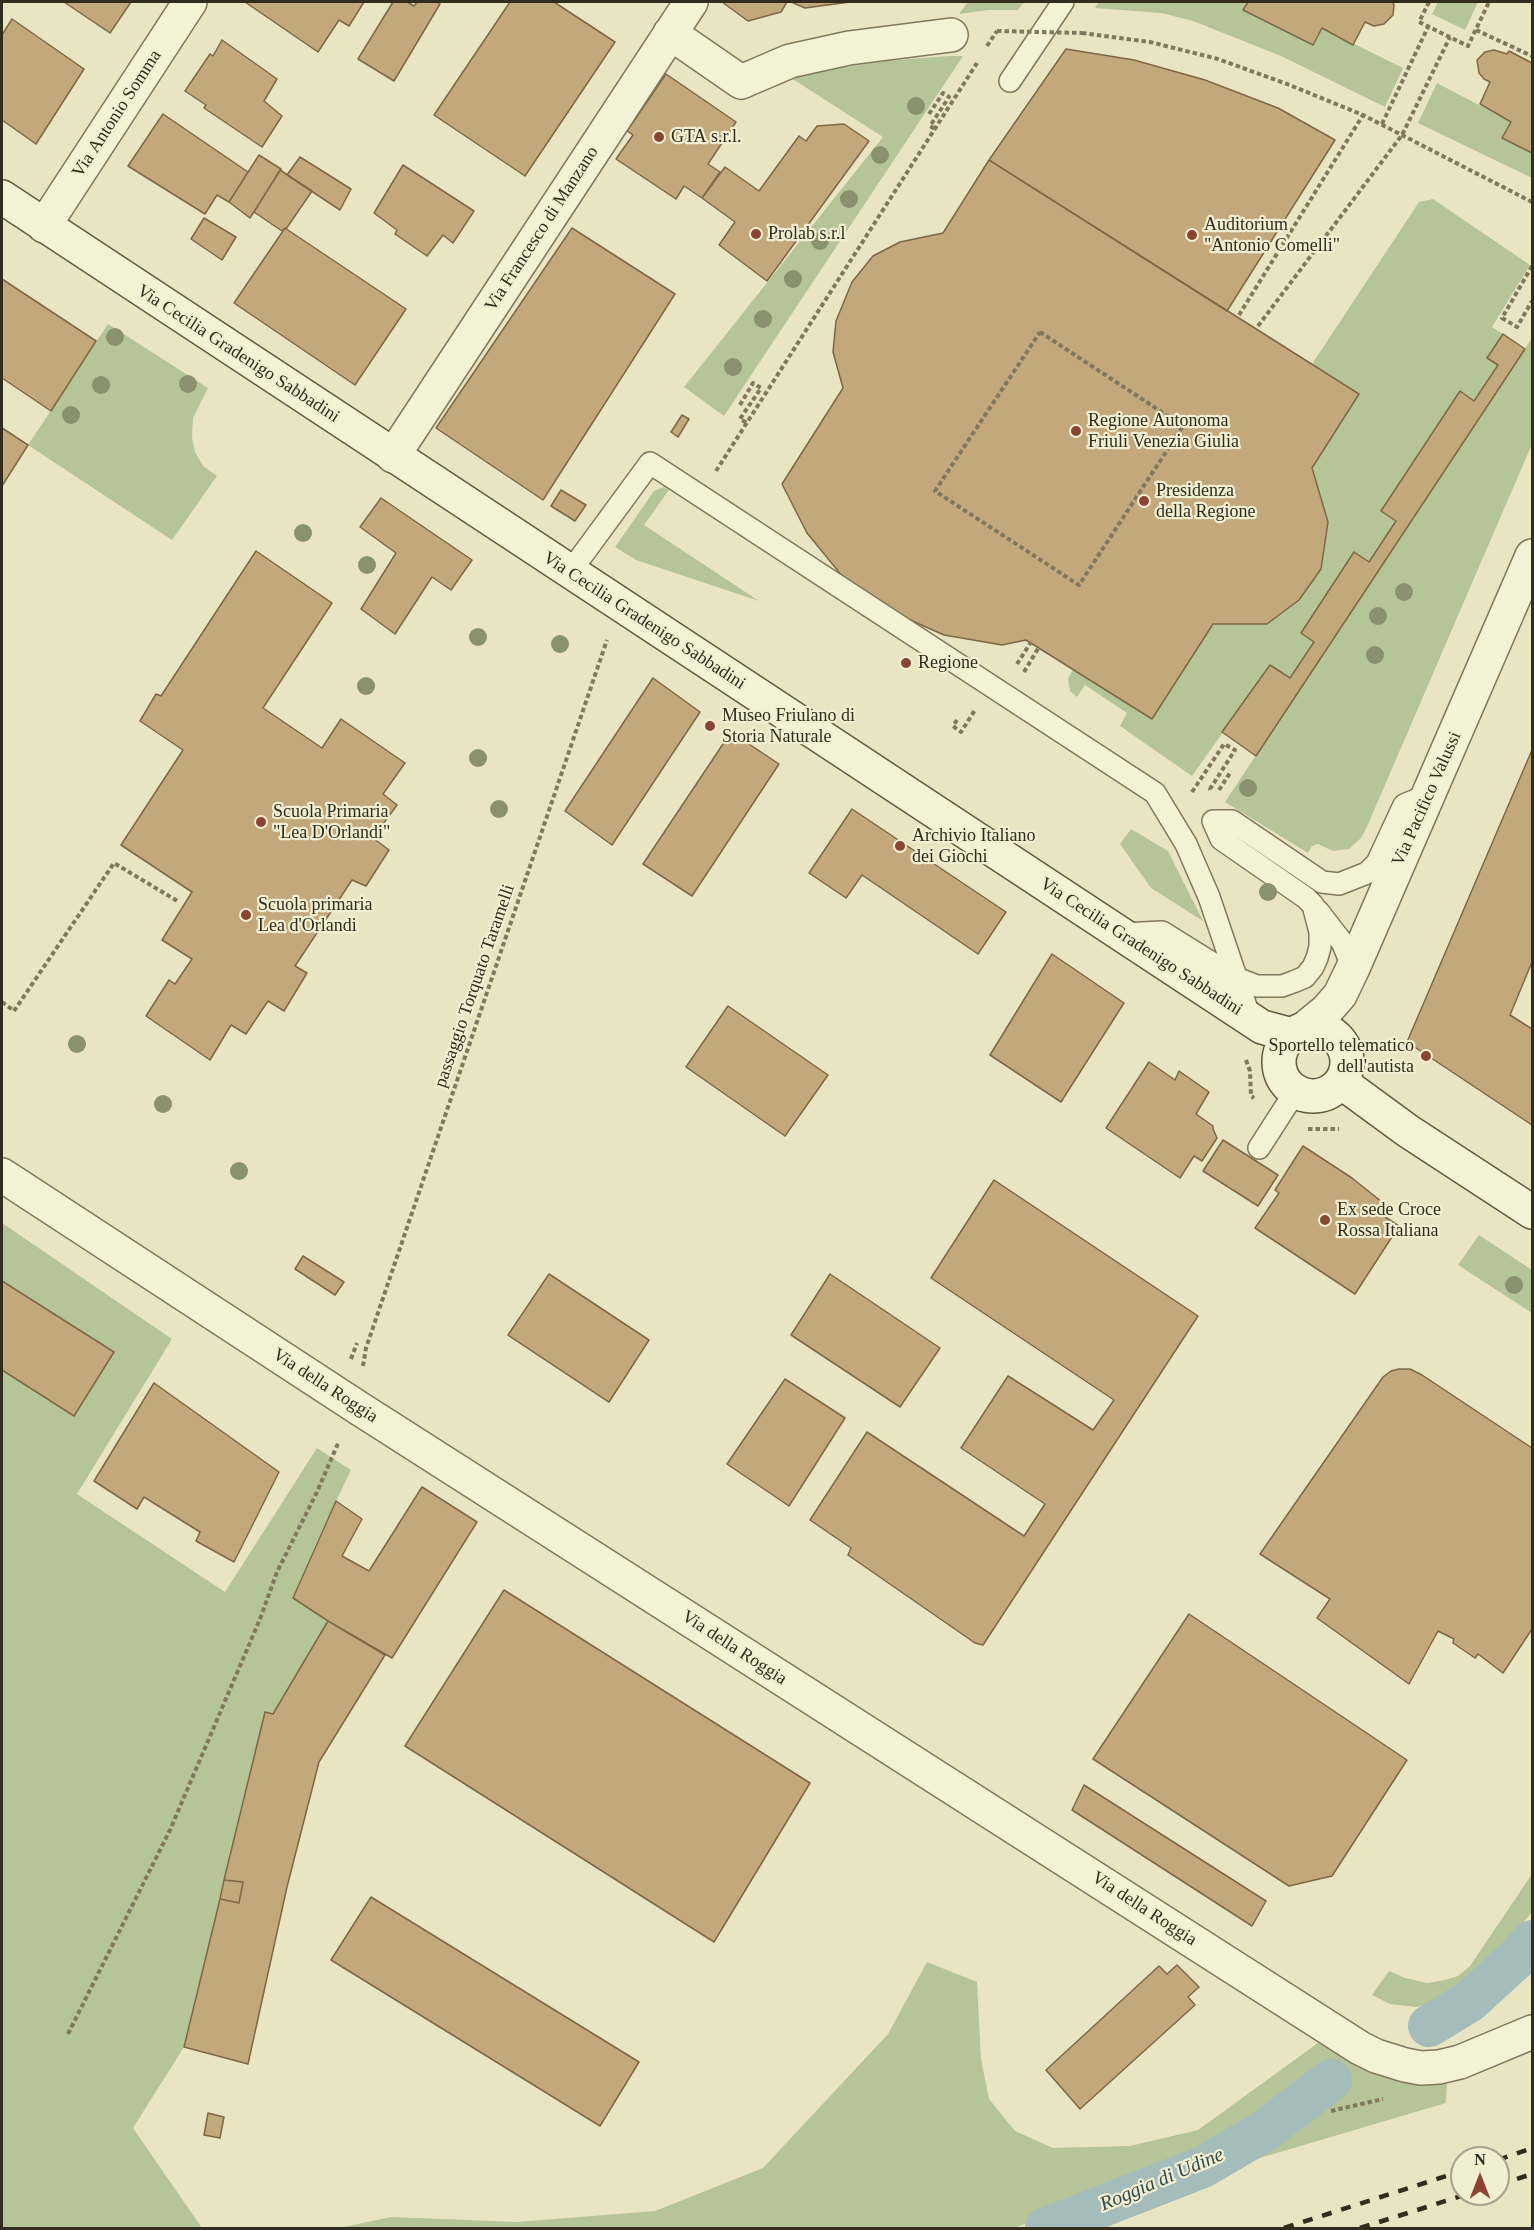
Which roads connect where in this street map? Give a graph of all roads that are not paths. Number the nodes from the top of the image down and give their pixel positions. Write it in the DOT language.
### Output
graph roads {
  1 [pos="190,2"];
  2 [pos="691,2"];
  3 [pos="1063,2"];
  4 [pos="670,33"];
  5 [pos="951,35"];
  6 [pos="1010,81"];
  7 [pos="2,197"];
  8 [pos="44,226"];
  9 [pos="393,456"];
  10 [pos="1533,556"];
  11 [pos="570,572"];
  12 [pos="1430,794"];
  13 [pos="1313,906"];
  14 [pos="1122,934"];
  15 [pos="1353,968"];
  16 [pos="1236,978"];
  17 [pos="1250,1018"];
  18 [pos="1298,1032"];
  19 [pos="1342,1080"];
  20 [pos="1295,1092"];
  21 [pos="1259,1148"];
  22 [pos="2,1175"];
  23 [pos="1533,1212"];
  24 [pos="1533,2015"];
  25 [pos="1533,2032"];
  26 [pos="1483,2053"];
  1 -- 8 [label="street, Via Antonio Somma"];
  2 -- 4 [label="street, Via Francesco di Manzano"];
  3 -- 6 [label="lane"];
  4 -- 5 [label="street"];
  4 -- 9 [label="street, Via Francesco di Manzano"];
  7 -- 8 [label="street, Via Cecilia Gradenigo Sabbadini"];
  8 -- 9 [label="street, Via Cecilia Gradenigo Sabbadini"];
  9 -- 11 [label="street, Via Cecilia Gradenigo Sabbadini"];
  10 -- 12 [label="street, Via Pacifico Valussi"];
  11 -- 14 [label="street, Via Cecilia Gradenigo Sabbadini"];
  11 -- 16 [label="lane"];
  12 -- 13 [label="lane"];
  12 -- 15 [label="street, Via Pacifico Valussi"];
  13 -- 15 [label="lane"];
  13 -- 16 [label="lane"];
  14 -- 16 [label="lane"];
  14 -- 17 [label="street, Via Cecilia Gradenigo Sabbadini"];
  15 -- 18 [label="street, Via Pacifico Valussi"];
  16 -- 17 [label="lane"];
  17 -- 18 [label="street, Via Cecilia Gradenigo Sabbadini"];
  18 -- 19 [label="street, Via Cecilia Gradenigo Sabbadini"];
  18 -- 20 [label="street"];
  19 -- 20 [label="street"];
  19 -- 23 [label="street"];
  20 -- 21 [label="lane"];
  22 -- 26 [label="street, Via della Roggia"];
  24 -- 26 [label="street, Via della Roggia"];
  25 -- 26 [label="street, Via della Roggia"];
}
